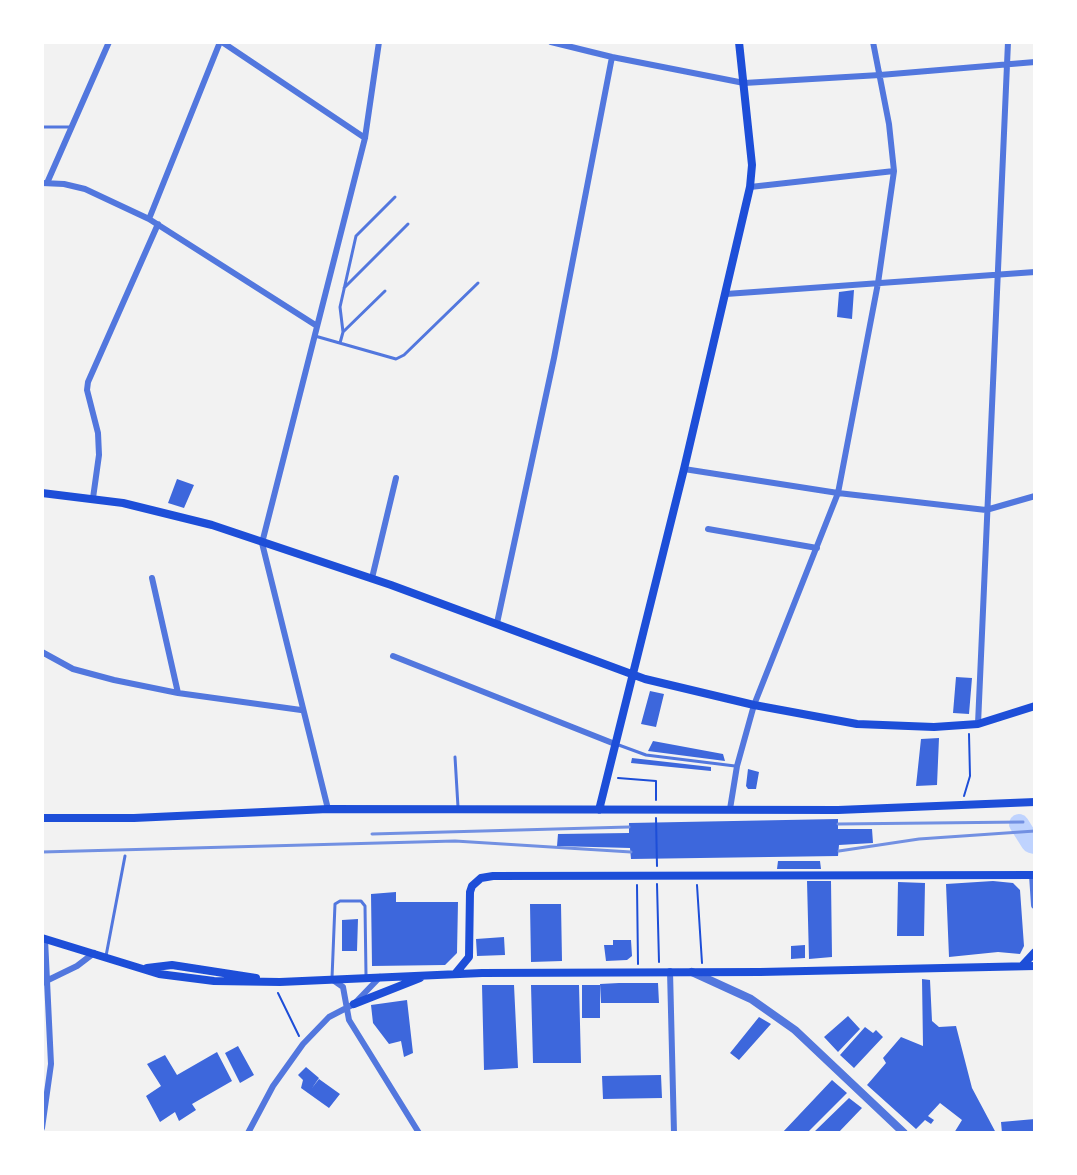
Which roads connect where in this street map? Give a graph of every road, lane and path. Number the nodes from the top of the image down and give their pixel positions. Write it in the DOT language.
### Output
graph roads {
  1 [pos="109,42"];
  2 [pos="221,42"];
  3 [pos="379,42"];
  4 [pos="552,42"];
  5 [pos="739,42"];
  6 [pos="873,42"];
  7 [pos="1008,42"];
  8 [pos="612,57"];
  9 [pos="1035,62"];
  10 [pos="1007,63"];
  11 [pos="880,75"];
  12 [pos="744,83"];
  13 [pos="71,127"];
  14 [pos="42,128"];
  15 [pos="365,138"];
  16 [pos="894,171"];
  17 [pos="45,183"];
  18 [pos="750,187"];
  19 [pos="395,197"];
  20 [pos="149,219"];
  21 [pos="158,224"];
  22 [pos="408,224"];
  23 [pos="1035,272"];
  24 [pos="999,274"];
  25 [pos="478,283"];
  26 [pos="878,283"];
  27 [pos="343,290"];
  28 [pos="385,291"];
  29 [pos="726,294"];
  30 [pos="317,326"];
  31 [pos="343,332"];
  32 [pos="315,336"];
  33 [pos="340,343"];
  34 [pos="684,469"];
  35 [pos="396,478"];
  36 [pos="42,493"];
  37 [pos="838,493"];
  38 [pos="1035,496"];
  39 [pos="93,498"];
  40 [pos="986,510"];
  41 [pos="708,529"];
  42 [pos="262,543"];
  43 [pos="818,548"];
  44 [pos="152,578"];
  45 [pos="372,578"];
  46 [pos="497,623"];
  47 [pos="42,652"];
  48 [pos="393,656"];
  49 [pos="634,675"];
  50 [pos="178,693"];
  51 [pos="754,705"];
  52 [pos="1035,706"];
  53 [pos="301,710"];
  54 [pos="978,724"];
  55 [pos="967,726"];
  56 [pos="615,744"];
  57 [pos="455,757"];
  58 [pos="737,766"];
  59 [pos="623,778"];
  60 [pos="1035,802"];
  61 [pos="656,804"];
  62 [pos="960,805"];
  63 [pos="328,809"];
  64 [pos="458,809"];
  65 [pos="730,809"];
  66 [pos="599,810"];
  67 [pos="656,816"];
  68 [pos="42,818"];
  69 [pos="125,856"];
  70 [pos="1034,874"];
  71 [pos="637,876"];
  72 [pos="697,876"];
  73 [pos="1035,905"];
  74 [pos="44,938"];
  75 [pos="1035,952"];
  76 [pos="94,953"];
  77 [pos="106,956"];
  78 [pos="469,957"];
  79 [pos="1021,966"];
  80 [pos="1035,966"];
  81 [pos="638,970"];
  82 [pos="659,971"];
  83 [pos="670,971"];
  84 [pos="690,971"];
  85 [pos="702,972"];
  86 [pos="482,973"];
  87 [pos="455,974"];
  88 [pos="429,975"];
  89 [pos="381,976"];
  90 [pos="366,977"];
  91 [pos="332,979"];
  92 [pos="44,982"];
  93 [pos="277,982"];
  94 [pos="349,1005"];
  95 [pos="303,1044"];
  96 [pos="42,1128"];
  97 [pos="248,1133"];
  98 [pos="419,1133"];
  99 [pos="674,1133"];
  100 [pos="904,1133"];
  1 -- 13 [label="street"];
  2 -- 15 [label="street"];
  2 -- 20 [label="street"];
  3 -- 15 [label="street"];
  4 -- 8 [label="street"];
  5 -- 12 [label="main road"];
  6 -- 11 [label="street"];
  7 -- 10 [label="street"];
  8 -- 12 [label="street"];
  8 -- 46 [label="street"];
  9 -- 10 [label="street"];
  10 -- 11 [label="street"];
  10 -- 24 [label="street"];
  11 -- 12 [label="street"];
  11 -- 16 [label="street"];
  12 -- 18 [label="main road"];
  13 -- 14 [label="lane"];
  13 -- 17 [label="street"];
  15 -- 30 [label="street"];
  16 -- 18 [label="street"];
  16 -- 26 [label="street"];
  17 -- 20 [label="street"];
  18 -- 29 [label="main road"];
  19 -- 27 [label="lane"];
  20 -- 21 [label="street"];
  21 -- 30 [label="street"];
  21 -- 39 [label="street"];
  22 -- 27 [label="lane"];
  23 -- 24 [label="street"];
  24 -- 26 [label="street"];
  24 -- 40 [label="street"];
  25 -- 33 [label="lane"];
  26 -- 29 [label="street"];
  26 -- 37 [label="street"];
  27 -- 31 [label="lane"];
  28 -- 31 [label="lane"];
  29 -- 34 [label="main road"];
  30 -- 32 [label="street"];
  31 -- 33 [label="lane"];
  32 -- 33 [label="lane"];
  32 -- 42 [label="street"];
  34 -- 37 [label="street"];
  34 -- 49 [label="main road"];
  35 -- 45 [label="street"];
  36 -- 39 [label="main road"];
  37 -- 40 [label="street"];
  37 -- 43 [label="street"];
  38 -- 40 [label="street"];
  39 -- 42 [label="main road"];
  40 -- 54 [label="street"];
  41 -- 43 [label="street"];
  42 -- 45 [label="main road"];
  42 -- 53 [label="street"];
  43 -- 51 [label="street"];
  44 -- 50 [label="street"];
  45 -- 46 [label="main road"];
  46 -- 49 [label="main road"];
  47 -- 50 [label="street"];
  48 -- 56 [label="street"];
  49 -- 51 [label="main road"];
  49 -- 56 [label="main road"];
  50 -- 53 [label="street"];
  51 -- 55 [label="main road"];
  51 -- 58 [label="street"];
  52 -- 54 [label="main road"];
  53 -- 63 [label="street"];
  54 -- 55 [label="main road"];
  55 -- 62 [label="path"];
  56 -- 58 [label="lane"];
  56 -- 66 [label="main road"];
  57 -- 64 [label="lane"];
  58 -- 65 [label="street"];
  59 -- 61 [label="path"];
  60 -- 62 [label="main road"];
  62 -- 65 [label="main road"];
  63 -- 64 [label="main road"];
  63 -- 68 [label="main road"];
  64 -- 66 [label="main road"];
  65 -- 66 [label="main road"];
  67 -- 82 [label="path"];
  69 -- 77 [label="lane"];
  70 -- 72 [label="main road"];
  70 -- 73 [label="street"];
  71 -- 72 [label="main road"];
  71 -- 78 [label="main road"];
  71 -- 81 [label="path"];
  72 -- 85 [label="path"];
  74 -- 76 [label="main road"];
  74 -- 92 [label="street"];
  75 -- 79 [label="main road"];
  76 -- 77 [label="main road"];
  76 -- 92 [label="street"];
  77 -- 93 [label="main road"];
  78 -- 86 [label="main road"];
  78 -- 87 [label="main road"];
  79 -- 80 [label="main road"];
  79 -- 85 [label="main road"];
  81 -- 82 [label="main road"];
  81 -- 86 [label="main road"];
  82 -- 83 [label="main road"];
  83 -- 84 [label="main road"];
  83 -- 99 [label="street"];
  84 -- 85 [label="main road"];
  84 -- 100 [label="street"];
  86 -- 87 [label="main road"];
  87 -- 88 [label="main road"];
  88 -- 89 [label="main road"];
  88 -- 94 [label="main road"];
  89 -- 90 [label="main road"];
  89 -- 94 [label="street"];
  90 -- 91 [label="main road"];
  90 -- 91 [label="lane"];
  91 -- 93 [label="main road"];
  91 -- 94 [label="street"];
  92 -- 96 [label="street"];
  93 -- 95 [label="path"];
  94 -- 95 [label="street"];
  94 -- 98 [label="street"];
  95 -- 97 [label="street"];
}
